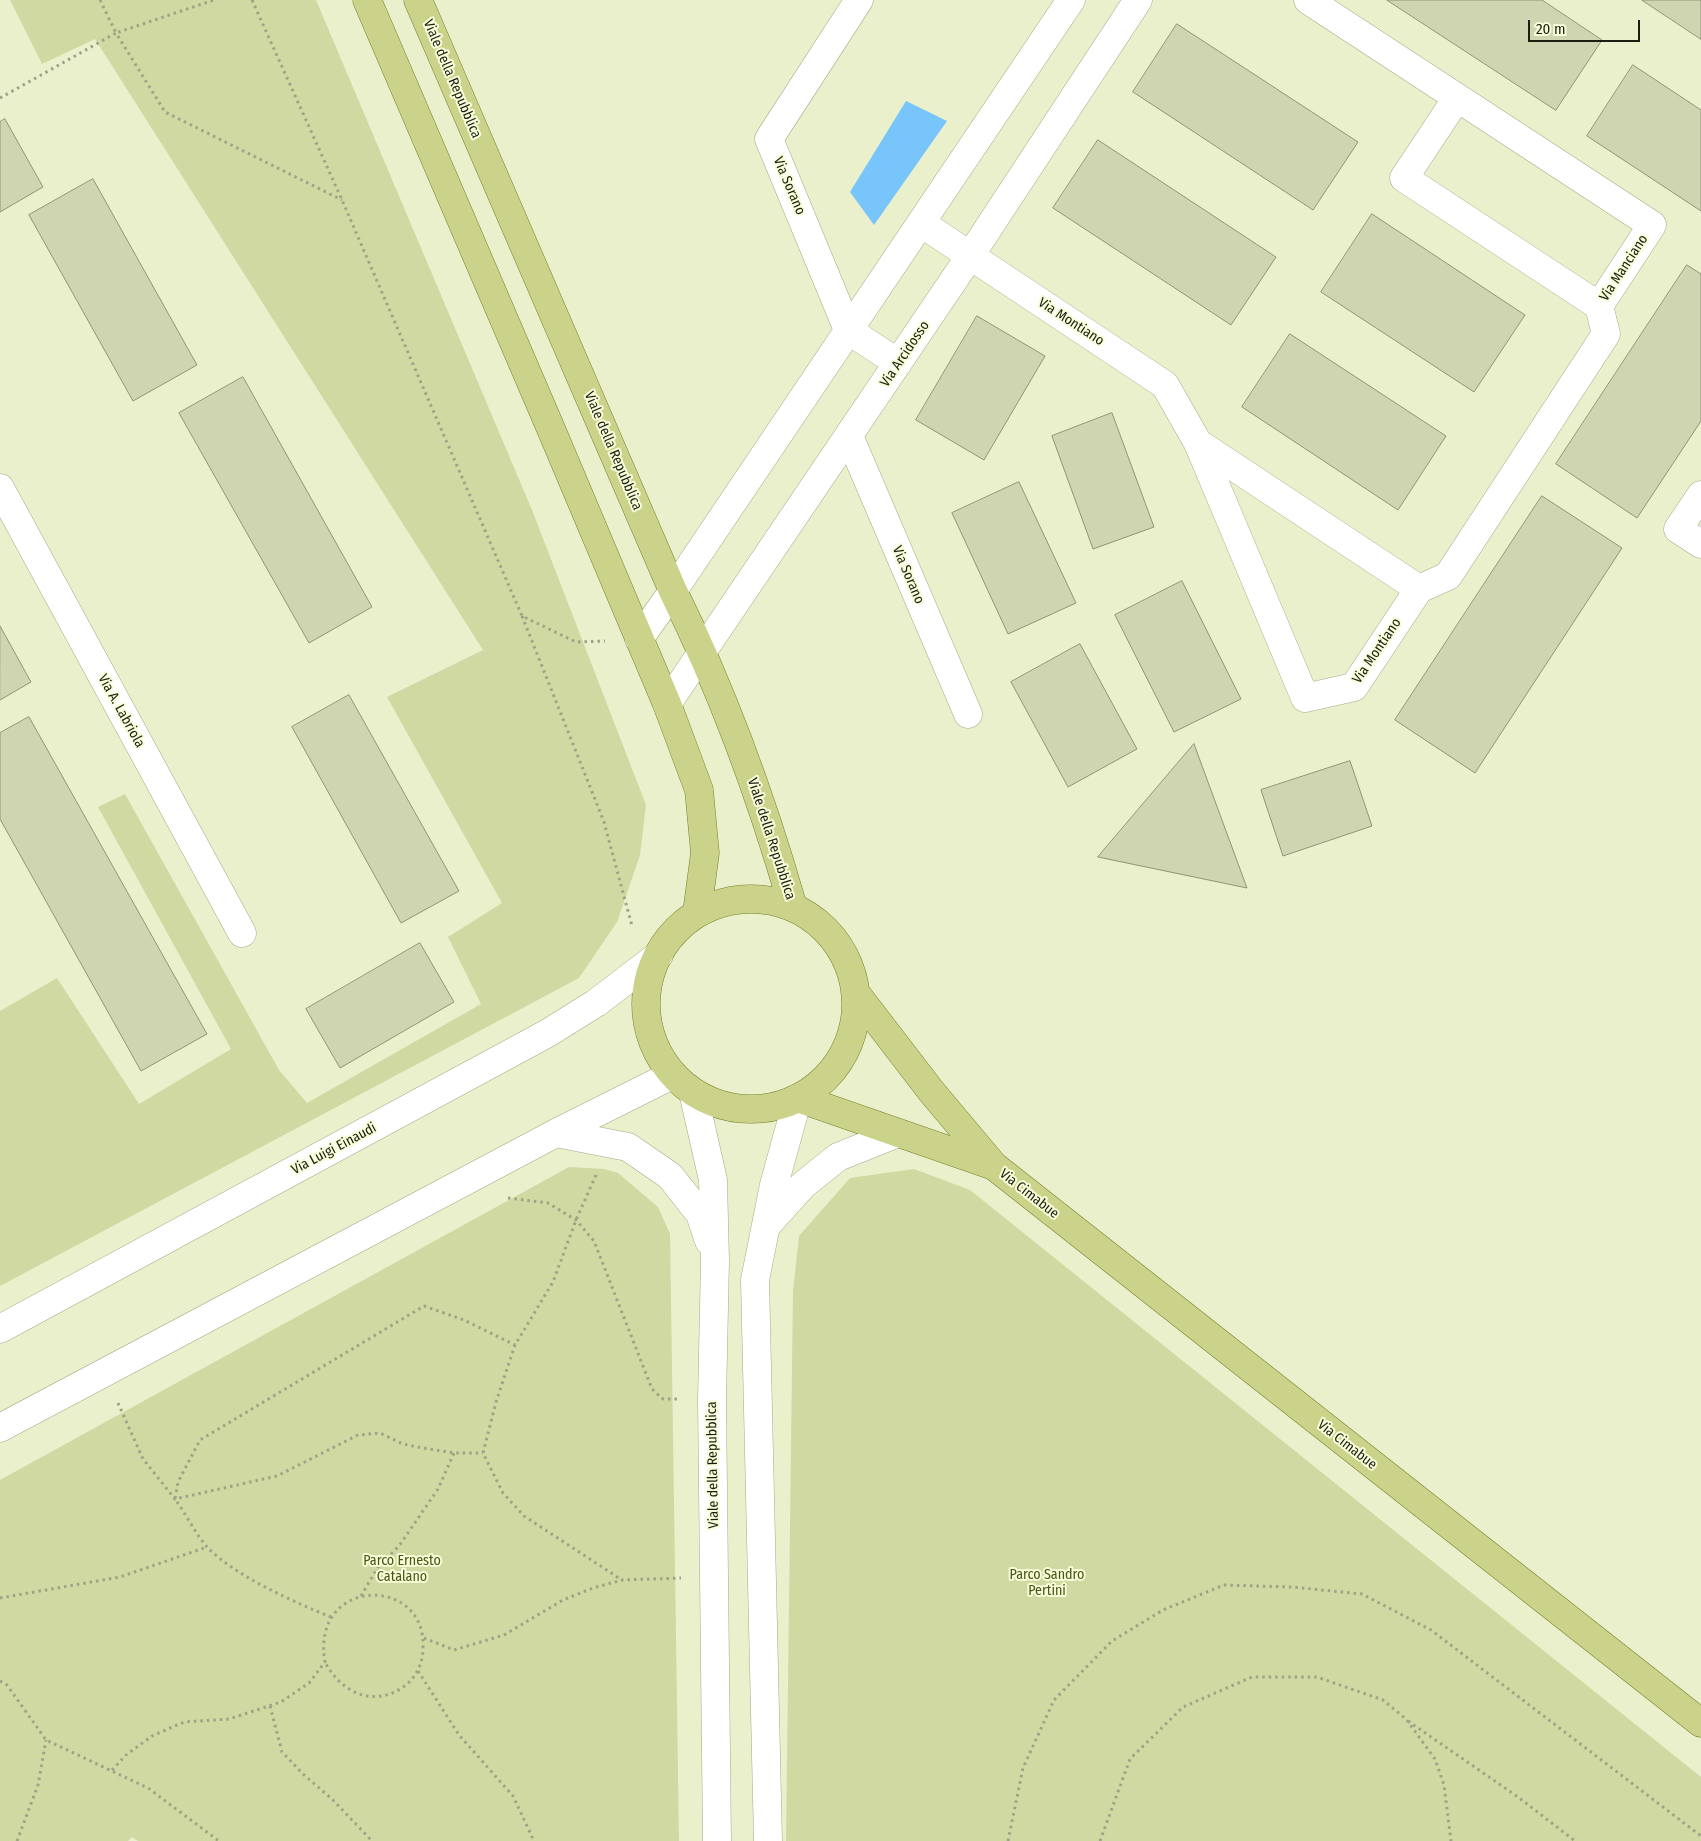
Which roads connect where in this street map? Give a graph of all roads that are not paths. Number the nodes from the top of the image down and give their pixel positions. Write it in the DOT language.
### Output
graph roads {
  1 [pos="367,0"];
  2 [pos="418,0"];
  3 [pos="859,0"];
  4 [pos="1071,0"];
  5 [pos="1138,0"];
  6 [pos="1308,0"];
  7 [pos="1457,98"];
  8 [pos="921,223"];
  9 [pos="970,256"];
  10 [pos="1599,306"];
  11 [pos="848,330"];
  12 [pos="898,363"];
  13 [pos="849,436"];
  14 [pos="1198,442"];
  15 [pos="0,488"];
  16 [pos="1701,495"];
  17 [pos="1701,544"];
  18 [pos="1418,589"];
  19 [pos="673,592"];
  20 [pos="638,639"];
  21 [pos="704,652"];
  22 [pos="667,704"];
  23 [pos="968,714"];
  24 [pos="793,907"];
  25 [pos="697,913"];
  26 [pos="242,933"];
  27 [pos="659,955"];
  28 [pos="855,992"];
  29 [pos="672,1075"];
  30 [pos="693,1092"];
  31 [pos="798,1098"];
  32 [pos="556,1133"];
  33 [pos="898,1133"];
  34 [pos="994,1166"];
  35 [pos="765,1227"];
  36 [pos="715,1261"];
  37 [pos="0,1329"];
  38 [pos="0,1428"];
  39 [pos="1701,1723"];
  40 [pos="717,1841"];
  41 [pos="768,1841"];
  1 -- 20 [label="main road"];
  2 -- 19 [label="main road, Viale della Repubblica"];
  3 -- 11 [label="street, Via Sorano"];
  4 -- 8 [label="street"];
  5 -- 9 [label="street, Via Arcidosso"];
  6 -- 7 [label="street, Via Manciano"];
  7 -- 10 [label="street, Via Manciano"];
  7 -- 10 [label="street, Via Manciano"];
  8 -- 9 [label="street, Via Montiano"];
  8 -- 11 [label="street"];
  9 -- 12 [label="street, Via Arcidosso"];
  9 -- 14 [label="street, Via Montiano"];
  10 -- 18 [label="street"];
  11 -- 12 [label="street"];
  11 -- 19 [label="street"];
  12 -- 13 [label="street, Via Arcidosso"];
  13 -- 21 [label="street, Via Arcidosso"];
  13 -- 23 [label="street, Via Sorano"];
  14 -- 18 [label="street, Via Montiano"];
  14 -- 18 [label="street, Via Montiano"];
  15 -- 26 [label="street, Via A. Labriola"];
  16 -- 17 [label="street"];
  19 -- 20 [label="street"];
  19 -- 21 [label="main road, Viale della Repubblica"];
  20 -- 22 [label="main road"];
  21 -- 22 [label="street, Via Arcidosso"];
  21 -- 24 [label="main road, Viale della Repubblica"];
  22 -- 25 [label="main road"];
  24 -- 25 [label="main road, Viale della Repubblica"];
  24 -- 28 [label="main road, Viale della Repubblica"];
  25 -- 27 [label="main road, Viale della Repubblica"];
  27 -- 29 [label="main road, Viale della Repubblica"];
  27 -- 37 [label="street, Via Luigi Einaudi"];
  28 -- 31 [label="main road, Viale della Repubblica"];
  28 -- 34 [label="main road, Via Cimabue"];
  29 -- 30 [label="main road, Viale della Repubblica"];
  29 -- 32 [label="street"];
  30 -- 31 [label="main road, Viale della Repubblica"];
  30 -- 36 [label="street, Viale della Repubblica"];
  31 -- 33 [label="main road, Via Cimabue"];
  31 -- 35 [label="street"];
  32 -- 36 [label="street"];
  32 -- 38 [label="street"];
  33 -- 34 [label="main road, Via Cimabue"];
  33 -- 35 [label="street"];
  34 -- 39 [label="main road, Via Cimabue"];
  35 -- 41 [label="street"];
  36 -- 40 [label="street, Viale della Repubblica"];
}
